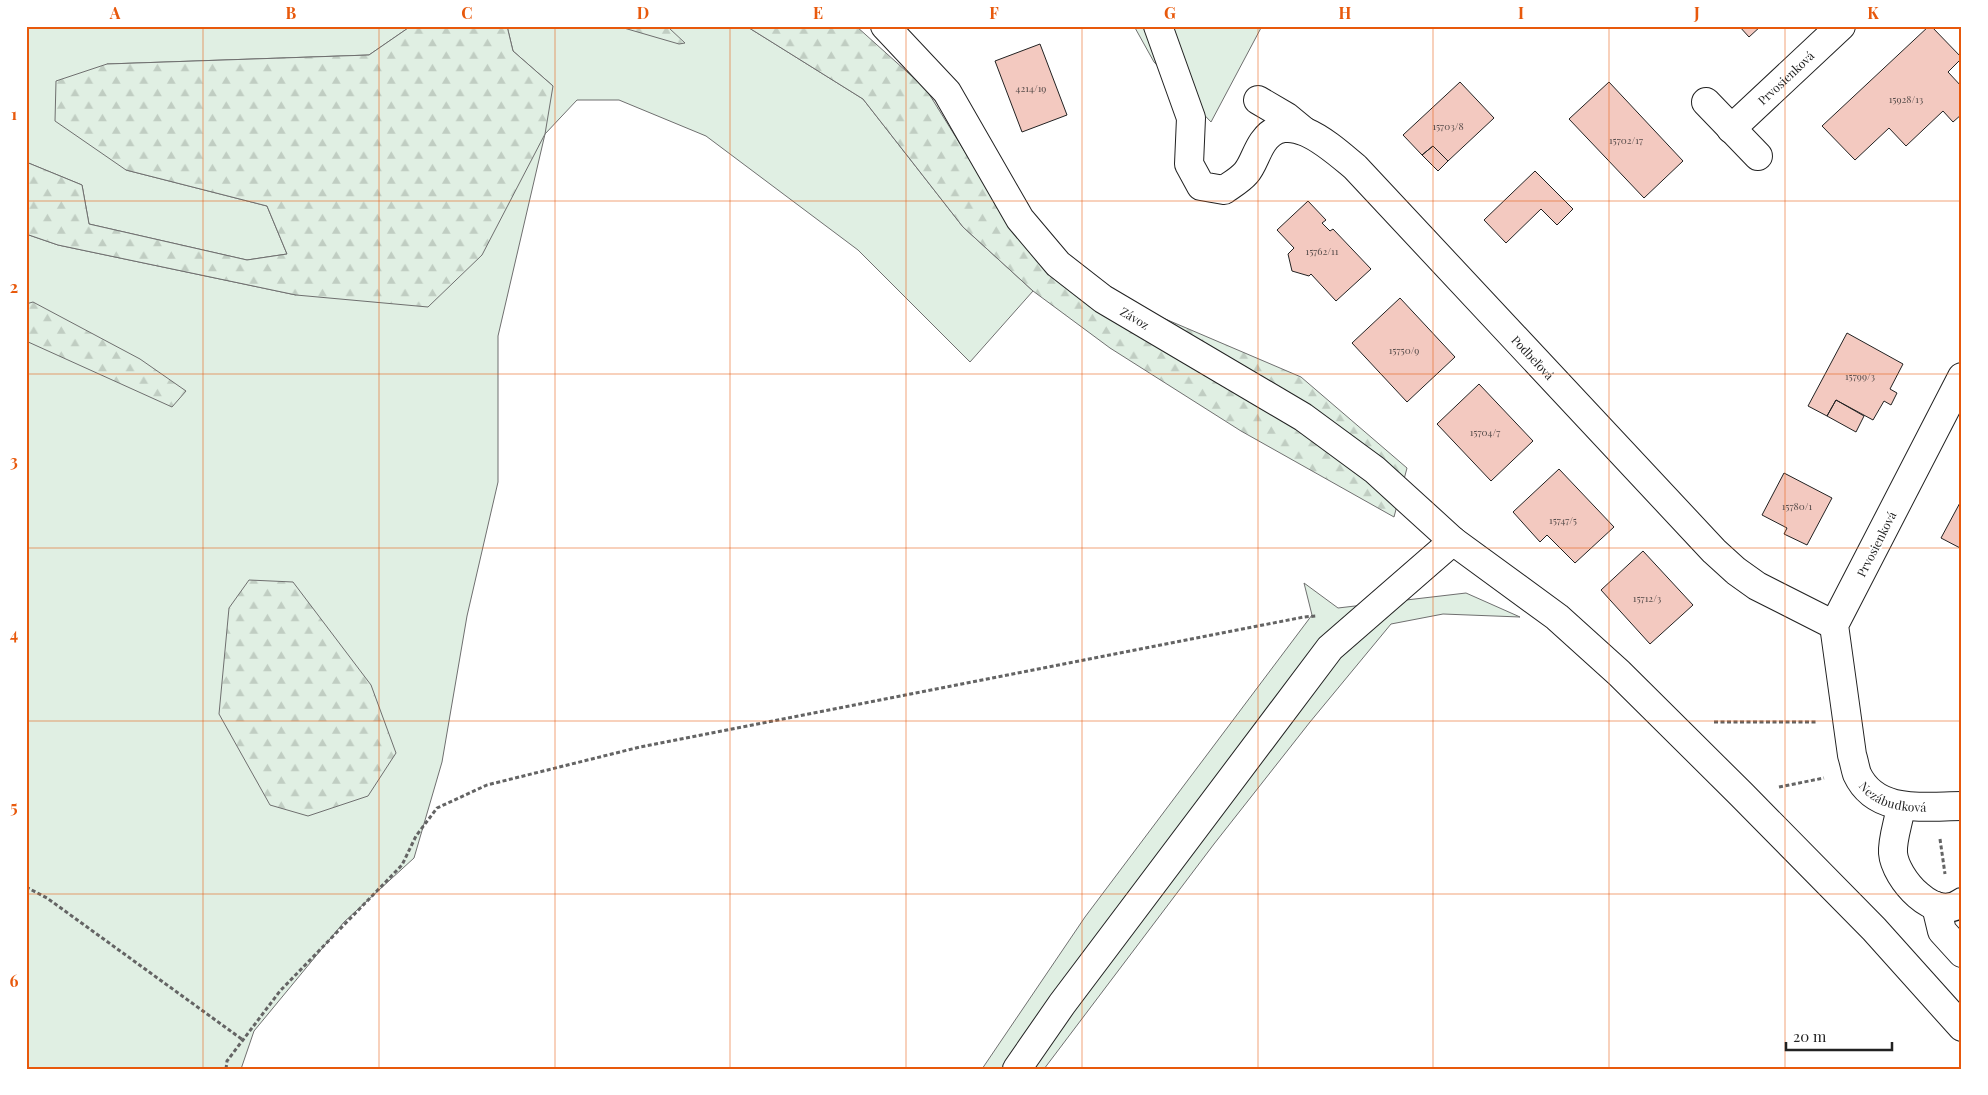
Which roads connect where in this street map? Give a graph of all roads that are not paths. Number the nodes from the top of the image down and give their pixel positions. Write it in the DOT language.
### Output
graph roads {
  1 [pos="885,26"];
  2 [pos="1158,26"];
  3 [pos="1842,26"];
  4 [pos="1258,100"];
  5 [pos="1706,102"];
  6 [pos="1731,128"];
  7 [pos="1304,131"];
  8 [pos="1758,156"];
  9 [pos="1962,376"];
  10 [pos="1453,541"];
  11 [pos="1834,625"];
  12 [pos="1901,806"];
  13 [pos="1962,806"];
  14 [pos="1949,904"];
  15 [pos="1962,953"];
  16 [pos="1962,1027"];
  17 [pos="1017,1069"];
  1 -- 10 [label="street, Závoz"];
  2 -- 7 [label="street, Podbeľová"];
  3 -- 6 [label="street, Prvosienková"];
  4 -- 7 [label="street"];
  5 -- 6 [label="street"];
  6 -- 8 [label="street"];
  7 -- 11 [label="street, Podbeľová"];
  9 -- 11 [label="street, Prvosienková"];
  10 -- 16 [label="street, Závoz"];
  10 -- 17 [label="street"];
  11 -- 12 [label="street, Nezábudková"];
  12 -- 13 [label="street, Nezábudková"];
  12 -- 14 [label="street"];
  14 -- 15 [label="street"];
}
